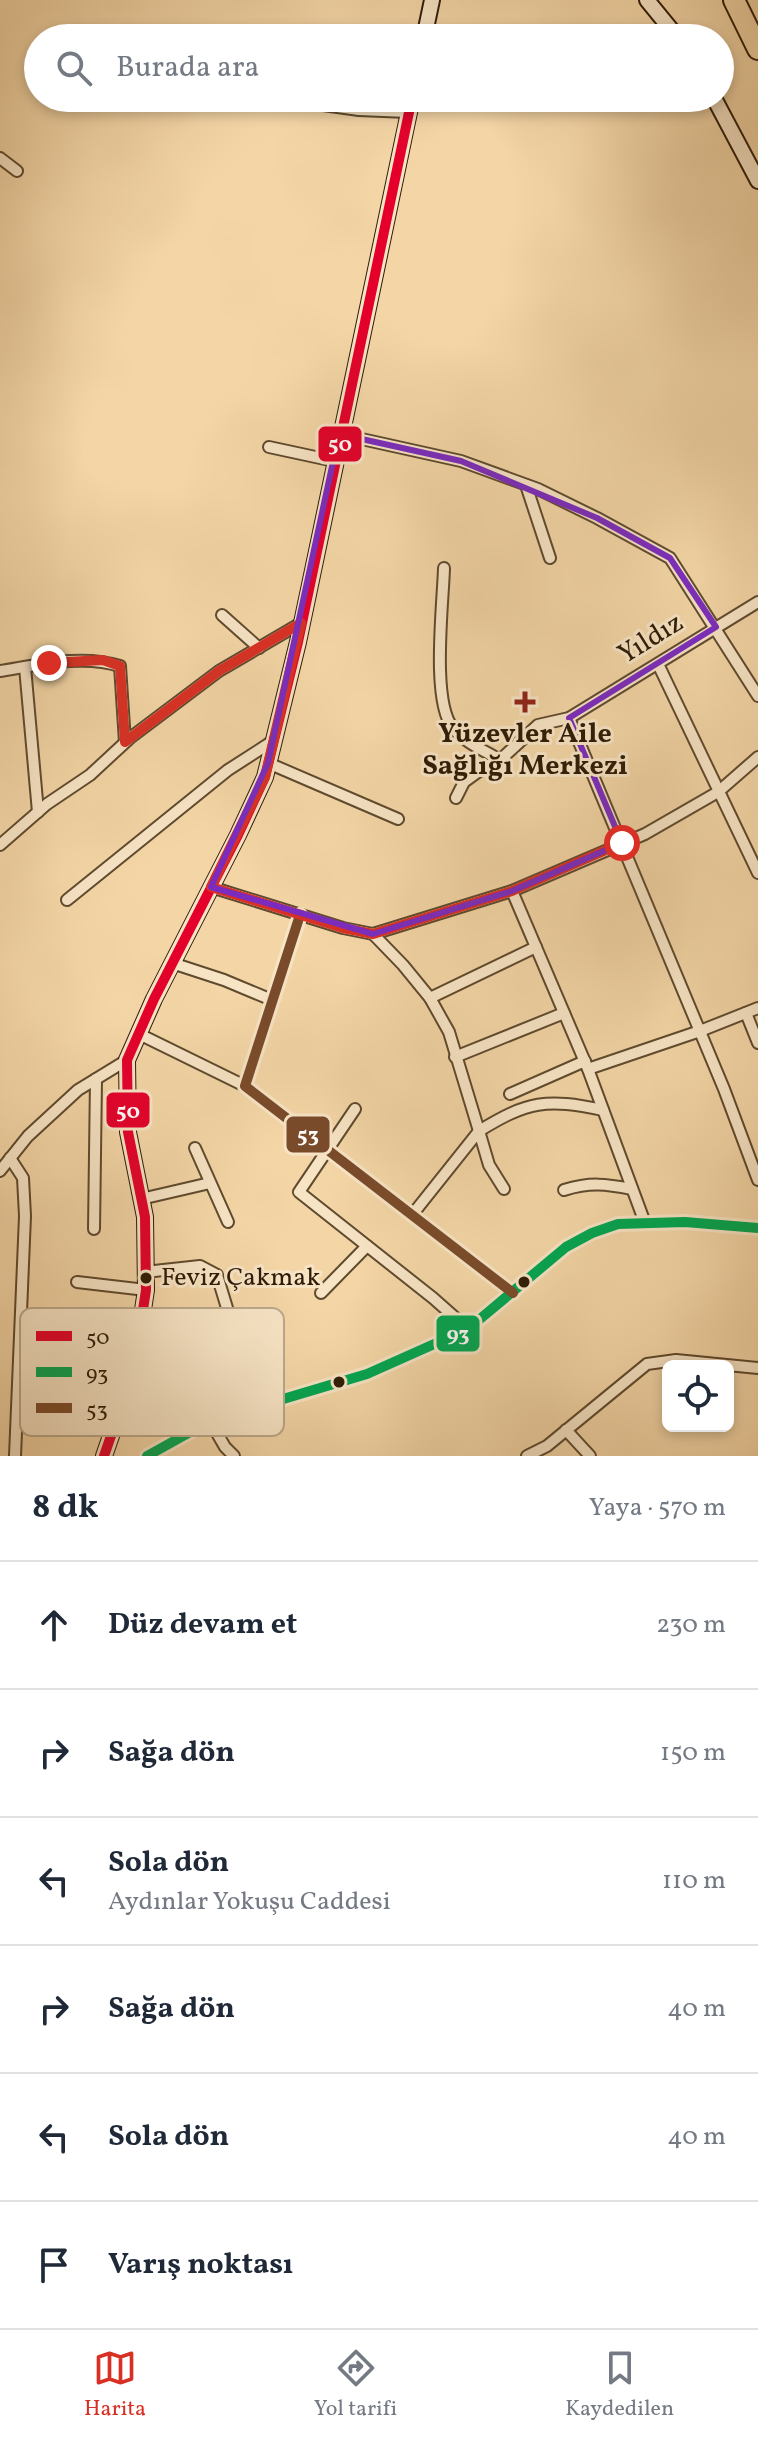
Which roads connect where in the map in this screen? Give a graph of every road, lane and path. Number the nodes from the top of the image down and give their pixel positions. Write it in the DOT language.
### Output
graph roads {
  1 [pos="432,0"];
  2 [pos="734,0"];
  3 [pos="648,2"];
  4 [pos="427,24"];
  5 [pos="666,24"];
  6 [pos="758,49"];
  7 [pos="408,112"];
  8 [pos="721,112"];
  9 [pos="0,158"];
  10 [pos="17,171"];
  11 [pos="758,181"];
  12 [pos="339,434"];
  13 [pos="269,447"];
  14 [pos="334,461"];
  15 [pos="526,485"];
  16 [pos="550,558"];
  17 [pos="444,568"];
  18 [pos="758,602"];
  19 [pos="222,615"];
  20 [pos="301,623"];
  21 [pos="716,627"];
  22 [pos="259,648"];
  23 [pos="658,664"];
  24 [pos="25,667"];
  25 [pos="0,671"];
  26 [pos="758,696"];
  27 [pos="569,718"];
  28 [pos="273,741"];
  29 [pos="125,742"];
  30 [pos="758,757"];
  31 [pos="500,760"];
  32 [pos="268,763"];
  33 [pos="718,792"];
  34 [pos="456,798"];
  35 [pos="38,812"];
  36 [pos="398,819"];
  37 [pos="622,843"];
  38 [pos="0,845"];
  39 [pos="758,873"];
  40 [pos="211,887"];
  41 [pos="512,891"];
  42 [pos="67,900"];
  43 [pos="300,915"];
  44 [pos="373,934"];
  45 [pos="536,947"];
  46 [pos="172,963"];
  47 [pos="430,998"];
  48 [pos="272,1000"];
  49 [pos="758,1008"];
  50 [pos="564,1013"];
  51 [pos="746,1013"];
  52 [pos="700,1031"];
  53 [pos="139,1034"];
  54 [pos="758,1043"];
  55 [pos="455,1057"];
  56 [pos="127,1060"];
  57 [pos="587,1065"];
  58 [pos="96,1079"];
  59 [pos="245,1086"];
  60 [pos="510,1094"];
  61 [pos="355,1109"];
  62 [pos="603,1110"];
  63 [pos="479,1131"];
  64 [pos="195,1148"];
  65 [pos="327,1149"];
  66 [pos="10,1158"];
  67 [pos="0,1171"];
  68 [pos="758,1180"];
  69 [pos="210,1183"];
  70 [pos="504,1189"];
  71 [pos="632,1189"];
  72 [pos="564,1190"];
  73 [pos="141,1199"];
  74 [pos="412,1215"];
  75 [pos="228,1222"];
  76 [pos="645,1223"];
  77 [pos="758,1228"];
  78 [pos="94,1229"];
  79 [pos="367,1246"];
  80 [pos="145,1272"];
  81 [pos="77,1282"];
  82 [pos="146,1290"];
  83 [pos="321,1293"];
  84 [pos="513,1293"];
  85 [pos="21,1308"];
  86 [pos="143,1308"];
  87 [pos="227,1308"];
  88 [pos="468,1329"];
  89 [pos="20,1336"];
  90 [pos="758,1368"];
  91 [pos="284,1399"];
  92 [pos="566,1430"];
  93 [pos="111,1436"];
  94 [pos="184,1436"];
  95 [pos="219,1436"];
  96 [pos="153,1454"];
  97 [pos="15,1456"];
  98 [pos="104,1456"];
  99 [pos="234,1456"];
  100 [pos="527,1456"];
  101 [pos="590,1456"];
  1 -- 4 [label="street"];
  2 -- 6 [label="highway"];
  3 -- 5 [label="street"];
  7 -- 12 [label="street"];
  8 -- 11 [label="street"];
  9 -- 10 [label="street"];
  12 -- 14 [label="street"];
  12 -- 15 [label="street"];
  13 -- 14 [label="street"];
  14 -- 20 [label="street"];
  15 -- 16 [label="street"];
  15 -- 21 [label="street"];
  17 -- 31 [label="street"];
  18 -- 21 [label="street, Yıldız"];
  19 -- 22 [label="street"];
  20 -- 22 [label="street"];
  20 -- 28 [label="street"];
  21 -- 23 [label="street, Yıldız"];
  21 -- 26 [label="street"];
  22 -- 29 [label="street"];
  23 -- 27 [label="street, Yıldız"];
  23 -- 33 [label="street"];
  24 -- 25 [label="street"];
  24 -- 29 [label="street"];
  24 -- 35 [label="street"];
  27 -- 31 [label="street, Yıldız"];
  27 -- 37 [label="street"];
  28 -- 32 [label="street"];
  28 -- 42 [label="street"];
  29 -- 35 [label="street"];
  30 -- 33 [label="street"];
  31 -- 34 [label="street, Yıldız"];
  32 -- 36 [label="street"];
  32 -- 40 [label="street"];
  33 -- 37 [label="street"];
  33 -- 39 [label="street"];
  35 -- 38 [label="street"];
  37 -- 41 [label="street"];
  37 -- 52 [label="street"];
  40 -- 43 [label="street"];
  40 -- 46 [label="street"];
  41 -- 44 [label="street"];
  41 -- 45 [label="street"];
  43 -- 44 [label="street"];
  43 -- 48 [label="street"];
  44 -- 47 [label="street"];
  45 -- 47 [label="street"];
  45 -- 50 [label="street"];
  46 -- 48 [label="street"];
  46 -- 53 [label="street"];
  47 -- 55 [label="street"];
  48 -- 59 [label="street"];
  49 -- 51 [label="street"];
  50 -- 55 [label="street"];
  50 -- 57 [label="street"];
  51 -- 52 [label="street"];
  51 -- 54 [label="street"];
  52 -- 57 [label="street"];
  52 -- 68 [label="street"];
  53 -- 56 [label="street"];
  53 -- 59 [label="street"];
  55 -- 63 [label="street"];
  56 -- 58 [label="street"];
  56 -- 73 [label="street"];
  57 -- 60 [label="street"];
  57 -- 62 [label="street"];
  58 -- 66 [label="street"];
  58 -- 78 [label="street"];
  59 -- 65 [label="street"];
  61 -- 65 [label="street"];
  62 -- 63 [label="street"];
  62 -- 71 [label="street"];
  63 -- 70 [label="street"];
  63 -- 74 [label="street"];
  64 -- 69 [label="street"];
  65 -- 74 [label="street"];
  65 -- 79 [label="street"];
  66 -- 67 [label="street"];
  66 -- 85 [label="street"];
  69 -- 73 [label="street"];
  69 -- 75 [label="street"];
  71 -- 72 [label="street"];
  71 -- 76 [label="street"];
  73 -- 80 [label="street"];
  74 -- 84 [label="street"];
  76 -- 77 [label="street"];
  76 -- 84 [label="street"];
  79 -- 83 [label="street"];
  79 -- 88 [label="street"];
  80 -- 82 [label="street"];
  80 -- 87 [label="street"];
  81 -- 82 [label="street"];
  82 -- 86 [label="street"];
  84 -- 88 [label="street"];
  88 -- 91 [label="street"];
  89 -- 97 [label="street"];
  90 -- 92 [label="street"];
  92 -- 100 [label="street"];
  92 -- 101 [label="street"];
  93 -- 98 [label="street"];
  94 -- 96 [label="street"];
  95 -- 99 [label="street"];
}
